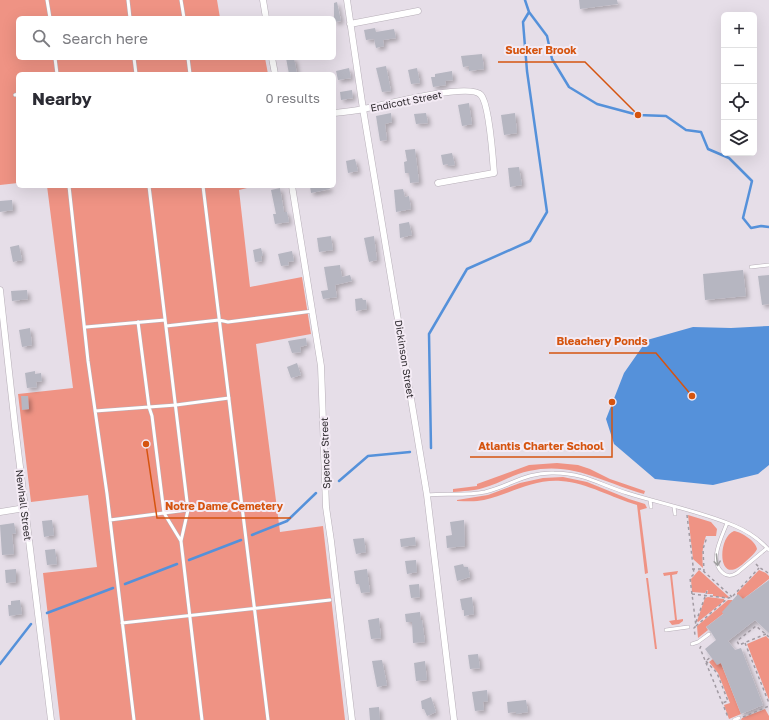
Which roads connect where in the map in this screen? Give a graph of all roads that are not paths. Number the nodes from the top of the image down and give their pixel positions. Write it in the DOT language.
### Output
graph roads {
  1 [pos="48,0"];
  2 [pos="128,0"];
  3 [pos="181,0"];
  4 [pos="263,0"];
  5 [pos="347,0"];
  6 [pos="418,11"];
  7 [pos="50,16"];
  8 [pos="130,16"];
  9 [pos="184,16"];
  10 [pos="266,16"];
  11 [pos="350,24"];
  12 [pos="55,60"];
  13 [pos="134,60"];
  14 [pos="188,60"];
  15 [pos="272,60"];
  16 [pos="56,72"];
  17 [pos="136,72"];
  18 [pos="190,72"];
  19 [pos="275,72"];
  20 [pos="363,109"];
  21 [pos="336,113"];
  22 [pos="438,183"];
  23 [pos="69,188"];
  24 [pos="149,188"];
  25 [pos="203,188"];
  26 [pos="292,188"];
  27 [pos="769,265"];
  28 [pos="751,267"];
  29 [pos="0,290"];
  30 [pos="313,311"];
  31 [pos="165,320"];
  32 [pos="219,320"];
  33 [pos="138,322"];
  34 [pos="166,326"];
  35 [pos="86,327"];
  36 [pos="229,398"];
  37 [pos="176,405"];
  38 [pos="149,407"];
  39 [pos="95,411"];
  40 [pos="427,495"];
  41 [pos="650,500"];
  42 [pos="241,503"];
  43 [pos="651,507"];
  44 [pos="674,507"];
  45 [pos="25,508"];
  46 [pos="188,510"];
  47 [pos="0,512"];
  48 [pos="164,513"];
  49 [pos="675,514"];
  50 [pos="110,520"];
  51 [pos="727,523"];
  52 [pos="181,541"];
  53 [pos="768,549"];
  54 [pos="330,600"];
  55 [pos="254,608"];
  56 [pos="189,616"];
  57 [pos="122,624"];
  58 [pos="688,627"];
  59 [pos="666,630"];
  60 [pos="709,634"];
  61 [pos="692,644"];
  62 [pos="739,718"];
  63 [pos="51,720"];
  64 [pos="134,720"];
  65 [pos="202,720"];
  66 [pos="268,720"];
  67 [pos="352,720"];
  68 [pos="454,720"];
  69 [pos="734,720"];
  1 -- 7 [label="lane"];
  2 -- 8 [label="lane"];
  3 -- 9 [label="lane"];
  4 -- 10 [label="street"];
  5 -- 11 [label="street, Dickinson Street"];
  6 -- 11 [label="street"];
  11 -- 20 [label="street, Dickinson Street"];
  12 -- 16 [label="lane"];
  13 -- 17 [label="lane"];
  14 -- 18 [label="lane"];
  15 -- 19 [label="street"];
  20 -- 21 [label="street, Endicott Street"];
  20 -- 22 [label="street, Endicott Street"];
  20 -- 40 [label="street, Dickinson Street"];
  23 -- 35 [label="lane"];
  24 -- 31 [label="lane"];
  25 -- 32 [label="lane"];
  26 -- 30 [label="street, Spencer Street"];
  27 -- 28 [label="lane"];
  29 -- 45 [label="street, Newhall Street"];
  30 -- 32 [label="lane"];
  30 -- 67 [label="street, Spencer Street"];
  31 -- 33 [label="lane"];
  31 -- 34 [label="lane"];
  32 -- 34 [label="lane"];
  32 -- 36 [label="lane"];
  33 -- 35 [label="lane"];
  33 -- 38 [label="lane"];
  34 -- 37 [label="lane"];
  35 -- 39 [label="lane"];
  36 -- 37 [label="lane"];
  36 -- 42 [label="lane"];
  37 -- 38 [label="lane"];
  37 -- 46 [label="lane"];
  38 -- 39 [label="lane"];
  38 -- 48 [label="lane"];
  39 -- 50 [label="lane"];
  40 -- 41 [label="lane"];
  40 -- 68 [label="street, Dickinson Street"];
  41 -- 43 [label="lane"];
  41 -- 44 [label="lane"];
  42 -- 46 [label="lane"];
  42 -- 55 [label="lane"];
  44 -- 49 [label="lane"];
  44 -- 51 [label="lane"];
  45 -- 47 [label="street"];
  45 -- 63 [label="street, Newhall Street"];
  46 -- 48 [label="lane"];
  46 -- 52 [label="lane"];
  48 -- 50 [label="lane"];
  48 -- 52 [label="lane"];
  50 -- 57 [label="lane"];
  51 -- 53 [label="lane"];
  51 -- 53 [label="lane, one-way"];
  52 -- 56 [label="lane"];
  54 -- 55 [label="lane"];
  55 -- 56 [label="lane"];
  55 -- 66 [label="lane"];
  56 -- 57 [label="lane"];
  56 -- 65 [label="lane"];
  57 -- 64 [label="lane"];
  58 -- 59 [label="lane"];
  60 -- 61 [label="lane"];
  62 -- 69 [label="lane"];
}
